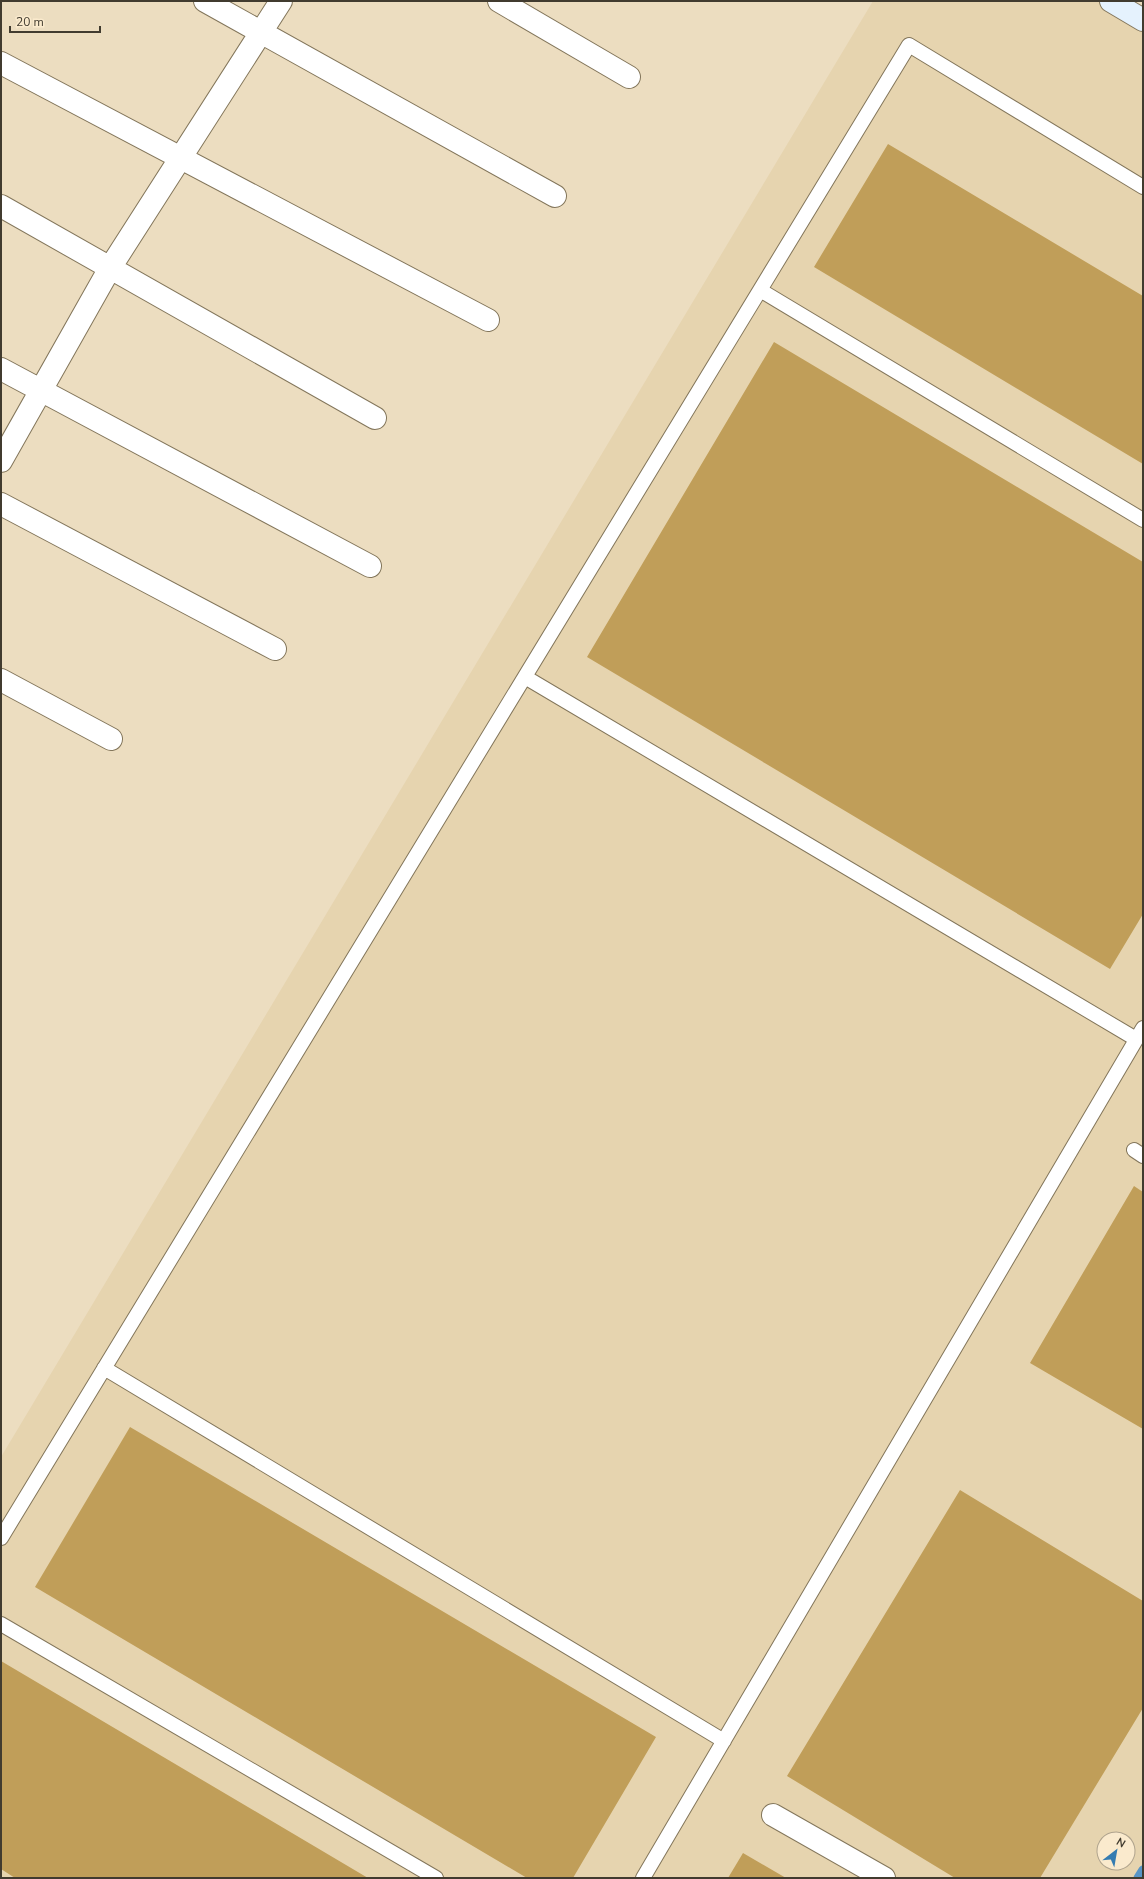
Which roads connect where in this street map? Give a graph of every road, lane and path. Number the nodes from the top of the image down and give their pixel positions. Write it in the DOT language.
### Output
graph roads {
  1 [pos="205,1"];
  2 [pos="281,1"];
  3 [pos="499,1"];
  4 [pos="1111,1"];
  5 [pos="1143,20"];
  6 [pos="261,32"];
  7 [pos="1,63"];
  8 [pos="629,77"];
  9 [pos="181,158"];
  10 [pos="1143,187"];
  11 [pos="555,196"];
  12 [pos="1,206"];
  13 [pos="110,268"];
  14 [pos="760,290"];
  15 [pos="488,320"];
  16 [pos="1,369"];
  17 [pos="41,390"];
  18 [pos="375,418"];
  19 [pos="1,461"];
  20 [pos="1,504"];
  21 [pos="1143,520"];
  22 [pos="370,566"];
  23 [pos="275,650"];
  24 [pos="525,677"];
  25 [pos="1,680"];
  26 [pos="111,739"];
  27 [pos="1140,1033"];
  28 [pos="104,1368"];
  29 [pos="1,1538"];
  30 [pos="1,1624"];
  31 [pos="724,1741"];
  32 [pos="773,1815"];
  33 [pos="436,1878"];
  34 [pos="643,1878"];
  35 [pos="884,1878"];
  1 -- 6 [label="street"];
  2 -- 6 [label="street"];
  3 -- 8 [label="street"];
  4 -- 5 [label="main road"];
  6 -- 9 [label="street"];
  6 -- 11 [label="street"];
  7 -- 9 [label="street"];
  9 -- 13 [label="street"];
  9 -- 15 [label="street"];
  10 -- 14 [label="lane"];
  12 -- 13 [label="street"];
  13 -- 17 [label="street"];
  13 -- 18 [label="street"];
  14 -- 21 [label="lane"];
  14 -- 24 [label="lane"];
  16 -- 17 [label="street"];
  17 -- 19 [label="street"];
  17 -- 22 [label="street"];
  20 -- 23 [label="street"];
  24 -- 27 [label="lane"];
  24 -- 28 [label="lane"];
  25 -- 26 [label="street"];
  27 -- 31 [label="lane"];
  28 -- 29 [label="lane"];
  28 -- 31 [label="lane"];
  30 -- 33 [label="lane"];
  31 -- 34 [label="lane"];
  32 -- 35 [label="street"];
}
